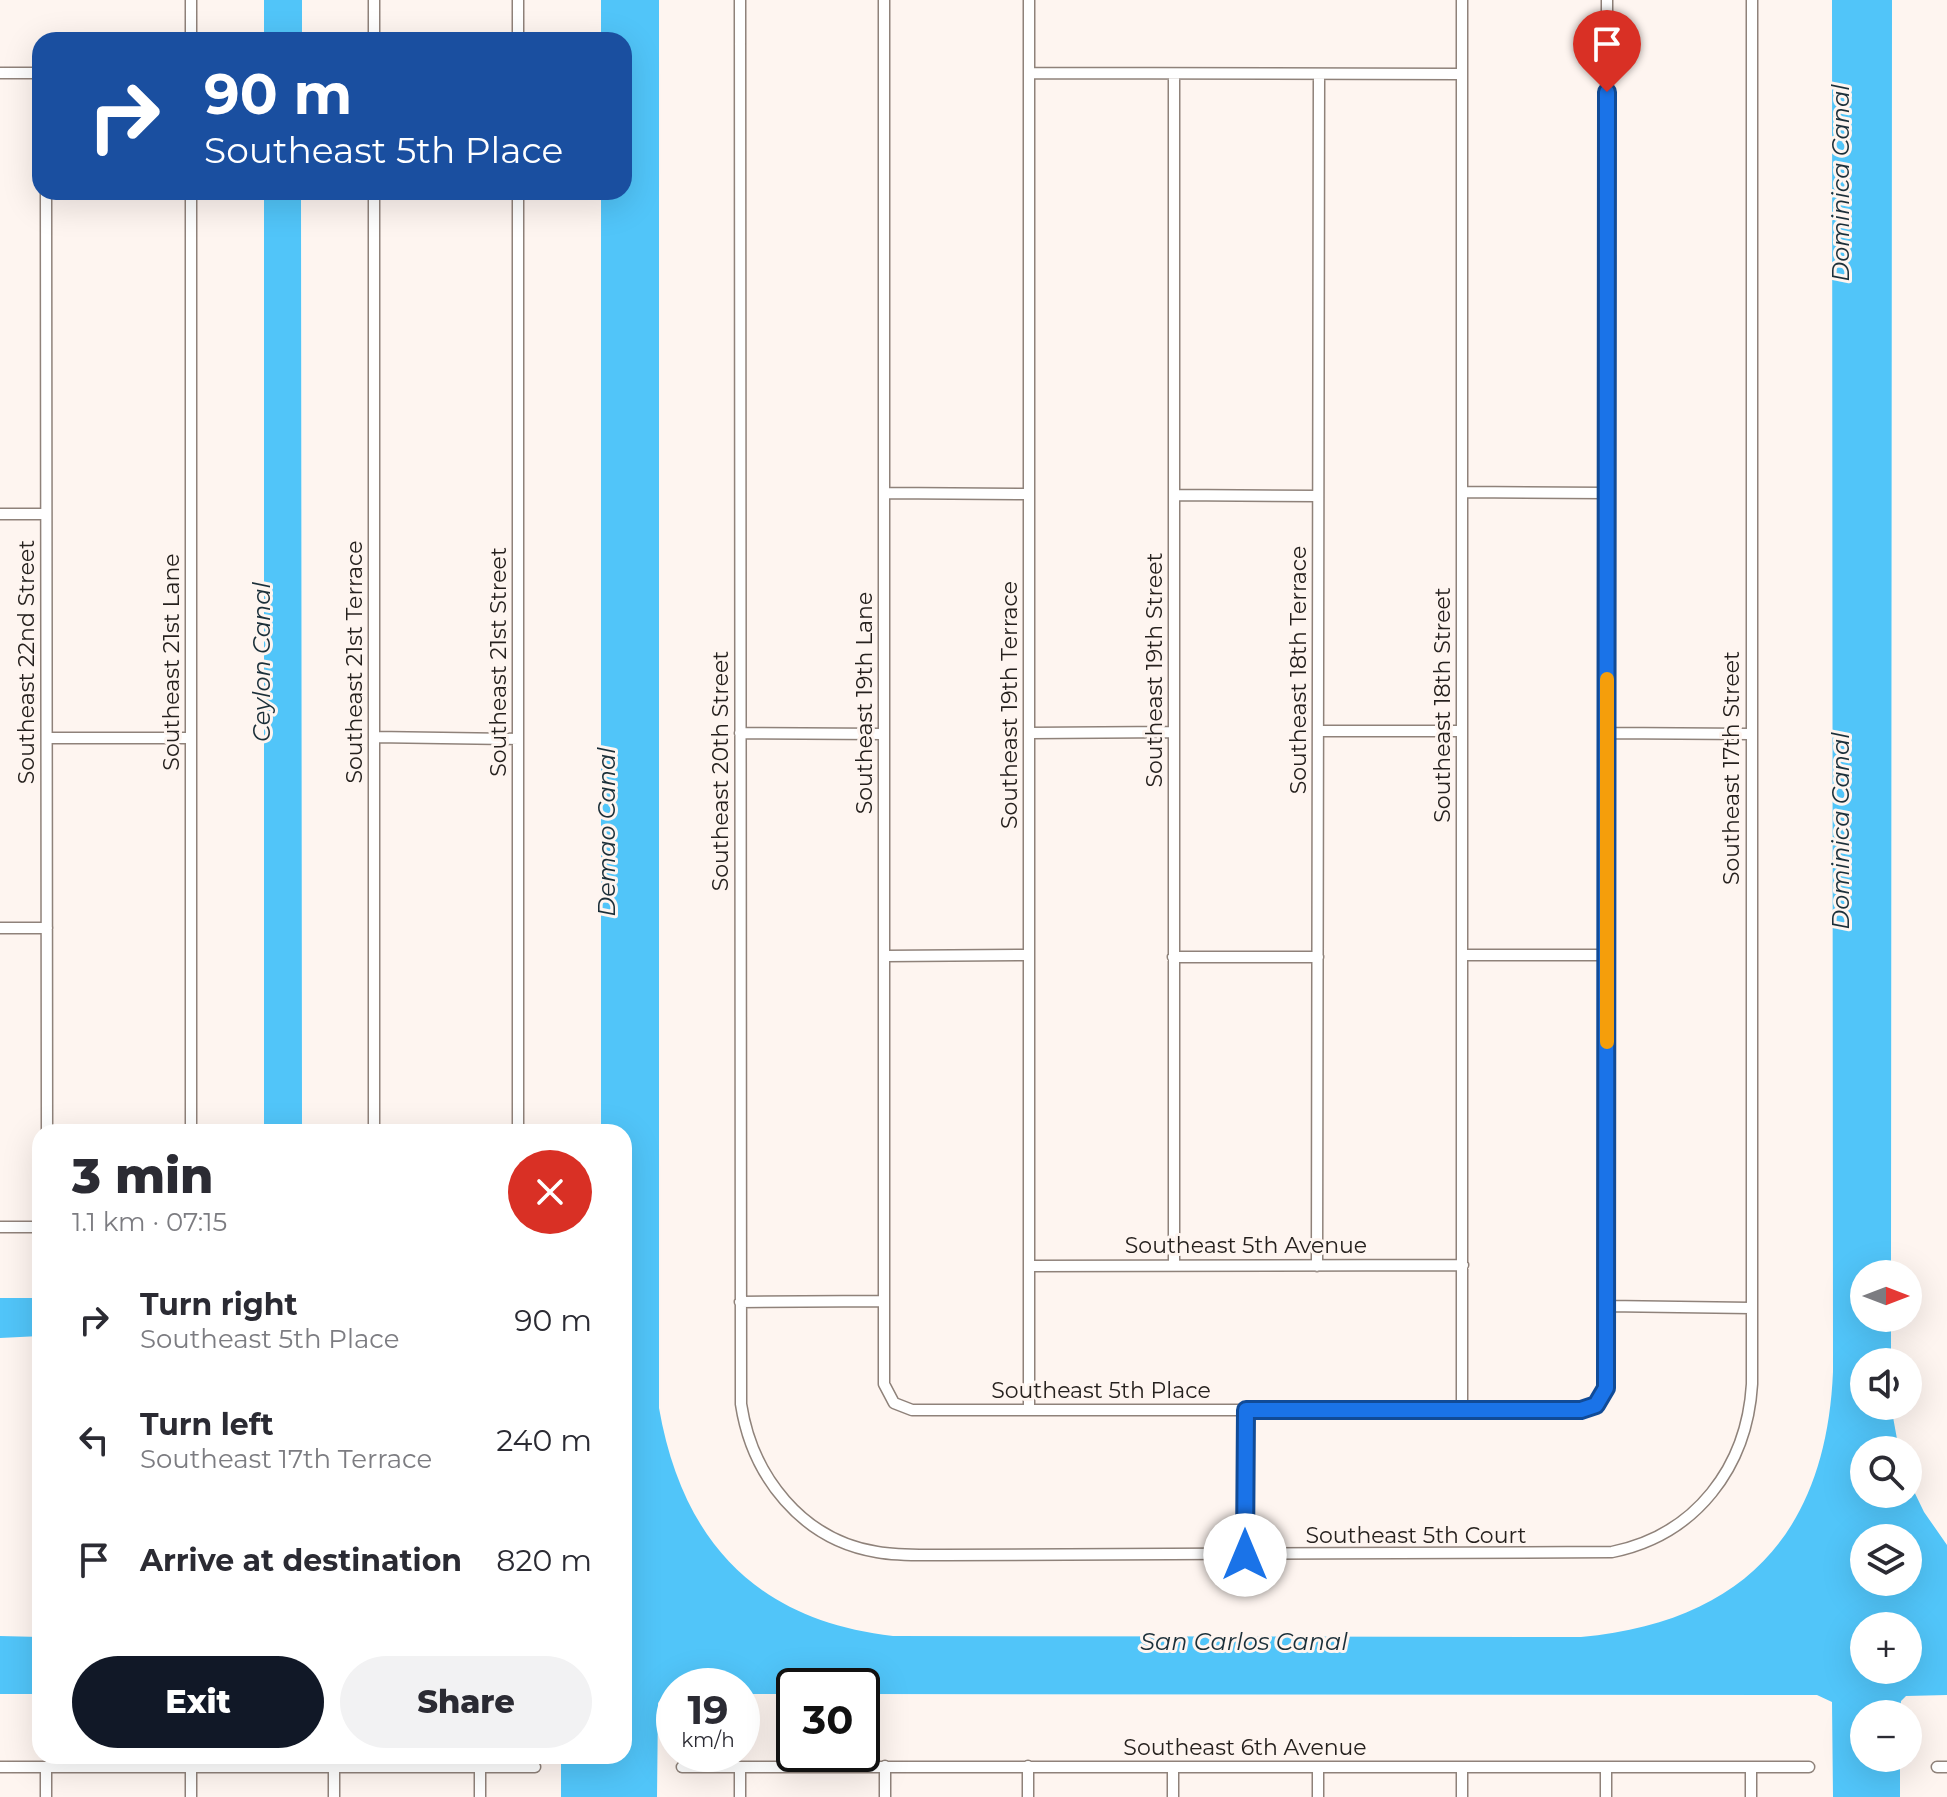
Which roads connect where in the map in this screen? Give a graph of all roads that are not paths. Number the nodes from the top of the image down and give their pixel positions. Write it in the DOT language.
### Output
graph roads {
  1 [pos="191,0"];
  2 [pos="374,0"];
  3 [pos="518,0"];
  4 [pos="740,0"];
  5 [pos="884,0"];
  6 [pos="1029,0"];
  7 [pos="1462,0"];
  8 [pos="1607,0"];
  9 [pos="1752,0"];
  10 [pos="191,32"];
  11 [pos="374,32"];
  12 [pos="518,32"];
  13 [pos="0,73"];
  14 [pos="32,73"];
  15 [pos="1030,73"];
  16 [pos="1174,74"];
  17 [pos="1319,74"];
  18 [pos="1461,74"];
  19 [pos="46,200"];
  20 [pos="191,200"];
  21 [pos="374,200"];
  22 [pos="518,200"];
  23 [pos="1463,492"];
  24 [pos="885,493"];
  25 [pos="1606,493"];
  26 [pos="1029,494"];
  27 [pos="1174,495"];
  28 [pos="1318,496"];
  29 [pos="0,514"];
  30 [pos="46,514"];
  31 [pos="1318,731"];
  32 [pos="1462,731"];
  33 [pos="1174,732"];
  34 [pos="740,733"];
  35 [pos="1030,733"];
  36 [pos="1607,733"];
  37 [pos="884,734"];
  38 [pos="1751,734"];
  39 [pos="374,737"];
  40 [pos="47,738"];
  41 [pos="191,738"];
  42 [pos="518,739"];
  43 [pos="0,928"];
  44 [pos="47,928"];
  45 [pos="1029,955"];
  46 [pos="1462,955"];
  47 [pos="1607,955"];
  48 [pos="885,956"];
  49 [pos="1173,957"];
  50 [pos="1318,957"];
  51 [pos="47,1124"];
  52 [pos="191,1124"];
  53 [pos="374,1124"];
  54 [pos="518,1124"];
  55 [pos="0,1227"];
  56 [pos="32,1227"];
  57 [pos="1174,1265"];
  58 [pos="1463,1265"];
  59 [pos="1029,1266"];
  60 [pos="1317,1266"];
  61 [pos="884,1301"];
  62 [pos="740,1302"];
  63 [pos="1607,1306"];
  64 [pos="1751,1308"];
  65 [pos="894,1403"];
  66 [pos="1029,1410"];
  67 [pos="1246,1410"];
  68 [pos="1462,1410"];
  69 [pos="1688,1517"];
  70 [pos="806,1521"];
  71 [pos="1245,1555"];
  72 [pos="334,1766"];
  73 [pos="885,1766"];
  74 [pos="1028,1766"];
  75 [pos="0,1767"];
  76 [pos="46,1767"];
  77 [pos="191,1767"];
  78 [pos="480,1767"];
  79 [pos="535,1767"];
  80 [pos="760,1767"];
  81 [pos="1173,1767"];
  82 [pos="1318,1767"];
  83 [pos="1462,1767"];
  84 [pos="1606,1767"];
  85 [pos="1809,1767"];
  86 [pos="1751,1768"];
  87 [pos="740,1772"];
  88 [pos="46,1797"];
  89 [pos="191,1797"];
  90 [pos="334,1797"];
  91 [pos="480,1797"];
  92 [pos="740,1797"];
  93 [pos="885,1797"];
  94 [pos="1028,1797"];
  95 [pos="1173,1797"];
  96 [pos="1318,1797"];
  97 [pos="1462,1797"];
  98 [pos="1606,1797"];
  99 [pos="1751,1797"];
  1 -- 10 [label="street"];
  2 -- 11 [label="street"];
  3 -- 12 [label="street"];
  4 -- 34 [label="street, Southeast 20th Street"];
  5 -- 24 [label="street, Southeast 19th Lane"];
  6 -- 15 [label="street, Southeast 19th Terrace"];
  7 -- 18 [label="street, Southeast 18th Street"];
  8 -- 25 [label="street"];
  9 -- 38 [label="street, Southeast 17th Street"];
  13 -- 14 [label="street"];
  15 -- 16 [label="street"];
  15 -- 26 [label="street, Southeast 19th Terrace"];
  16 -- 17 [label="street"];
  16 -- 27 [label="street, Southeast 19th Street"];
  17 -- 18 [label="street"];
  17 -- 28 [label="street, Southeast 18th Terrace"];
  18 -- 23 [label="street, Southeast 18th Street"];
  19 -- 30 [label="street, Southeast 22nd Street"];
  20 -- 41 [label="street, Southeast 21st Lane"];
  21 -- 39 [label="street, Southeast 21st Terrace"];
  22 -- 42 [label="street, Southeast 21st Street"];
  23 -- 25 [label="street"];
  23 -- 32 [label="street, Southeast 18th Street"];
  24 -- 26 [label="street"];
  24 -- 37 [label="street, Southeast 19th Lane"];
  25 -- 36 [label="street"];
  26 -- 35 [label="street, Southeast 19th Terrace"];
  27 -- 28 [label="street"];
  27 -- 33 [label="street, Southeast 19th Street"];
  28 -- 31 [label="street, Southeast 18th Terrace"];
  29 -- 30 [label="street"];
  30 -- 40 [label="street, Southeast 22nd Street"];
  31 -- 32 [label="street"];
  31 -- 50 [label="street, Southeast 18th Terrace"];
  32 -- 46 [label="street, Southeast 18th Street"];
  33 -- 35 [label="street"];
  33 -- 49 [label="street, Southeast 19th Street"];
  34 -- 37 [label="street"];
  34 -- 62 [label="street, Southeast 20th Street"];
  35 -- 45 [label="street, Southeast 19th Terrace"];
  36 -- 38 [label="street"];
  36 -- 47 [label="street"];
  37 -- 48 [label="street, Southeast 19th Lane"];
  38 -- 64 [label="street, Southeast 17th Street"];
  39 -- 42 [label="street"];
  39 -- 53 [label="street, Southeast 21st Terrace"];
  40 -- 41 [label="street"];
  40 -- 44 [label="street, Southeast 22nd Street"];
  41 -- 52 [label="street, Southeast 21st Lane"];
  42 -- 54 [label="street, Southeast 21st Street"];
  43 -- 44 [label="street"];
  44 -- 51 [label="street, Southeast 22nd Street"];
  45 -- 48 [label="street"];
  45 -- 59 [label="street, Southeast 19th Terrace"];
  46 -- 47 [label="street"];
  46 -- 58 [label="street, Southeast 18th Street"];
  47 -- 63 [label="street"];
  48 -- 61 [label="street, Southeast 19th Lane"];
  49 -- 50 [label="street"];
  49 -- 57 [label="street, Southeast 19th Street"];
  50 -- 60 [label="street, Southeast 18th Terrace"];
  55 -- 56 [label="street"];
  57 -- 59 [label="street, Southeast 5th Avenue"];
  57 -- 60 [label="street, Southeast 5th Avenue"];
  58 -- 60 [label="street, Southeast 5th Avenue"];
  58 -- 68 [label="street, Southeast 18th Street"];
  59 -- 66 [label="street, Southeast 19th Terrace"];
  61 -- 62 [label="street"];
  61 -- 65 [label="street, Southeast 19th Lane"];
  62 -- 70 [label="street, Southeast 20th Street"];
  63 -- 64 [label="street"];
  63 -- 68 [label="street, Southeast 5th Place"];
  64 -- 69 [label="street, Southeast 17th Street"];
  65 -- 66 [label="street, Southeast 5th Place"];
  66 -- 67 [label="street, Southeast 5th Place"];
  67 -- 68 [label="street, Southeast 5th Place"];
  67 -- 71 [label="street"];
  69 -- 71 [label="street, Southeast 5th Court"];
  70 -- 71 [label="street, Southeast 5th Court"];
  72 -- 77 [label="street"];
  72 -- 78 [label="street"];
  72 -- 90 [label="street"];
  73 -- 74 [label="street, Southeast 6th Avenue"];
  73 -- 80 [label="street, Southeast 6th Avenue"];
  73 -- 93 [label="street"];
  74 -- 81 [label="street, Southeast 6th Avenue"];
  74 -- 94 [label="street"];
  75 -- 76 [label="street"];
  76 -- 77 [label="street"];
  76 -- 88 [label="street"];
  77 -- 89 [label="street"];
  78 -- 79 [label="street"];
  78 -- 91 [label="street"];
  81 -- 82 [label="street, Southeast 6th Avenue"];
  81 -- 95 [label="street"];
  82 -- 83 [label="street, Southeast 6th Avenue"];
  82 -- 96 [label="street"];
  83 -- 84 [label="street, Southeast 6th Avenue"];
  83 -- 97 [label="street"];
  84 -- 86 [label="street, Southeast 6th Avenue"];
  84 -- 98 [label="street"];
  85 -- 86 [label="street, Southeast 6th Avenue"];
  86 -- 99 [label="street"];
  87 -- 92 [label="street"];
}
